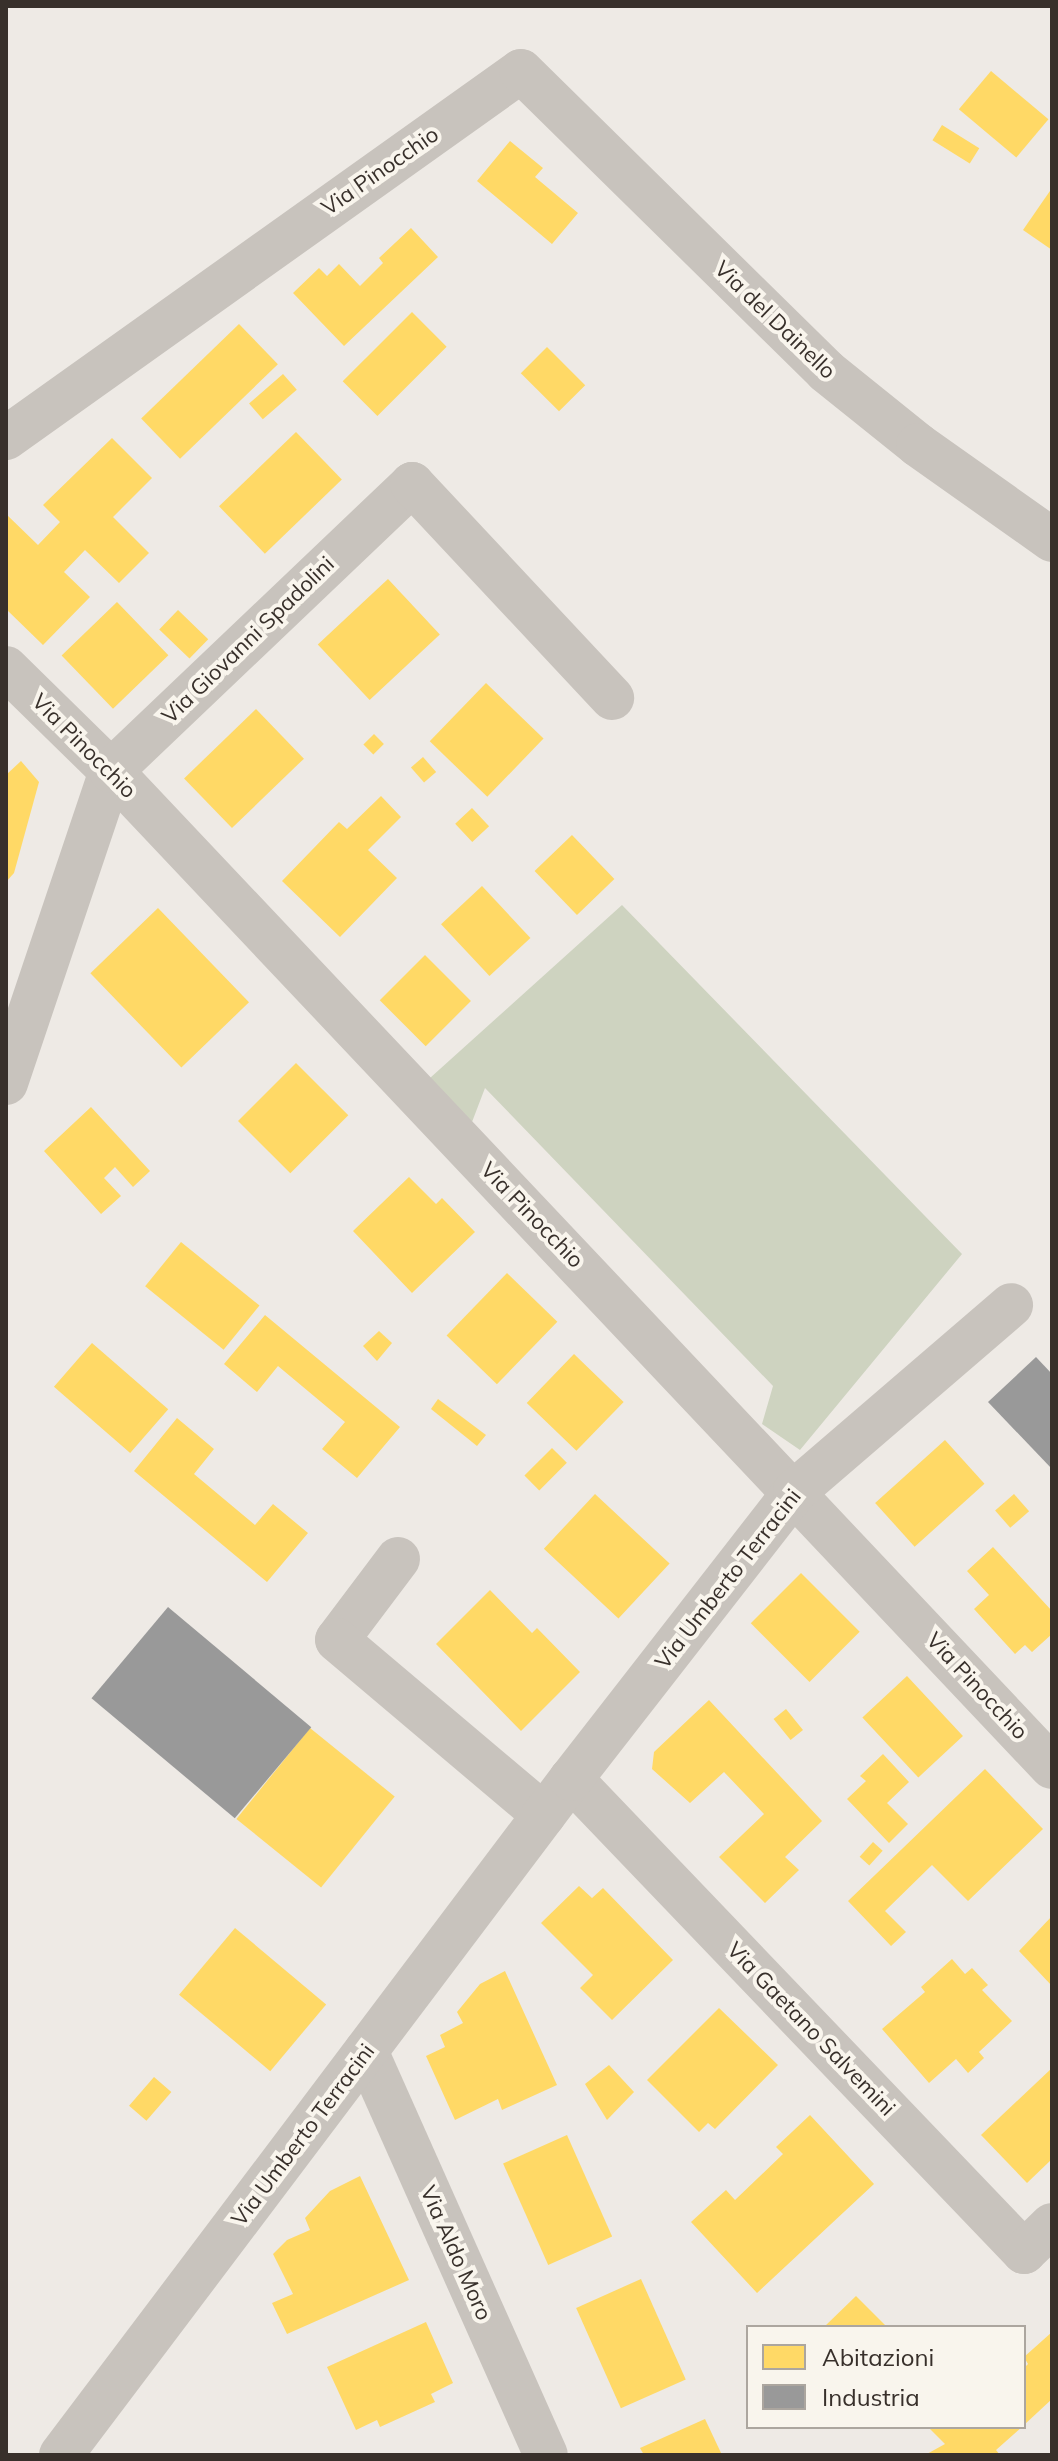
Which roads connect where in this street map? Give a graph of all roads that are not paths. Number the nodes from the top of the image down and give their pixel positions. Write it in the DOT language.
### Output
graph roads {
  1 [pos="521,71"];
  2 [pos="6,438"];
  3 [pos="1052,540"];
  4 [pos="6,668"];
  5 [pos="612,698"];
  6 [pos="111,771"];
  7 [pos="6,1083"];
  8 [pos="1011,1305"];
  9 [pos="795,1491"];
  10 [pos="398,1559"];
  11 [pos="1052,1767"];
  12 [pos="571,1779"];
  13 [pos="544,1815"];
  14 [pos="366,2051"];
  15 [pos="1052,2225"];
  16 [pos="61,2455"];
  17 [pos="546,2455"];
  1 -- 2 [label="street, Via Pinocchio"];
  1 -- 3 [label="street, Via del Dainello"];
  4 -- 6 [label="street, Via Pinocchio"];
  5 -- 6 [label="street, Via Giovanni Spadolini"];
  6 -- 7 [label="street, Via Giovanni Spadolini"];
  6 -- 9 [label="street, Via Pinocchio"];
  8 -- 9 [label="street, Via Umberto Terracini"];
  9 -- 11 [label="street, Via Pinocchio"];
  9 -- 12 [label="street, Via Umberto Terracini"];
  10 -- 13 [label="street"];
  12 -- 13 [label="street, Via Umberto Terracini"];
  12 -- 15 [label="street, Via Gaetano Salvemini"];
  13 -- 14 [label="street, Via Umberto Terracini"];
  14 -- 16 [label="street, Via Umberto Terracini"];
  14 -- 17 [label="street, Via Aldo Moro"];
}
